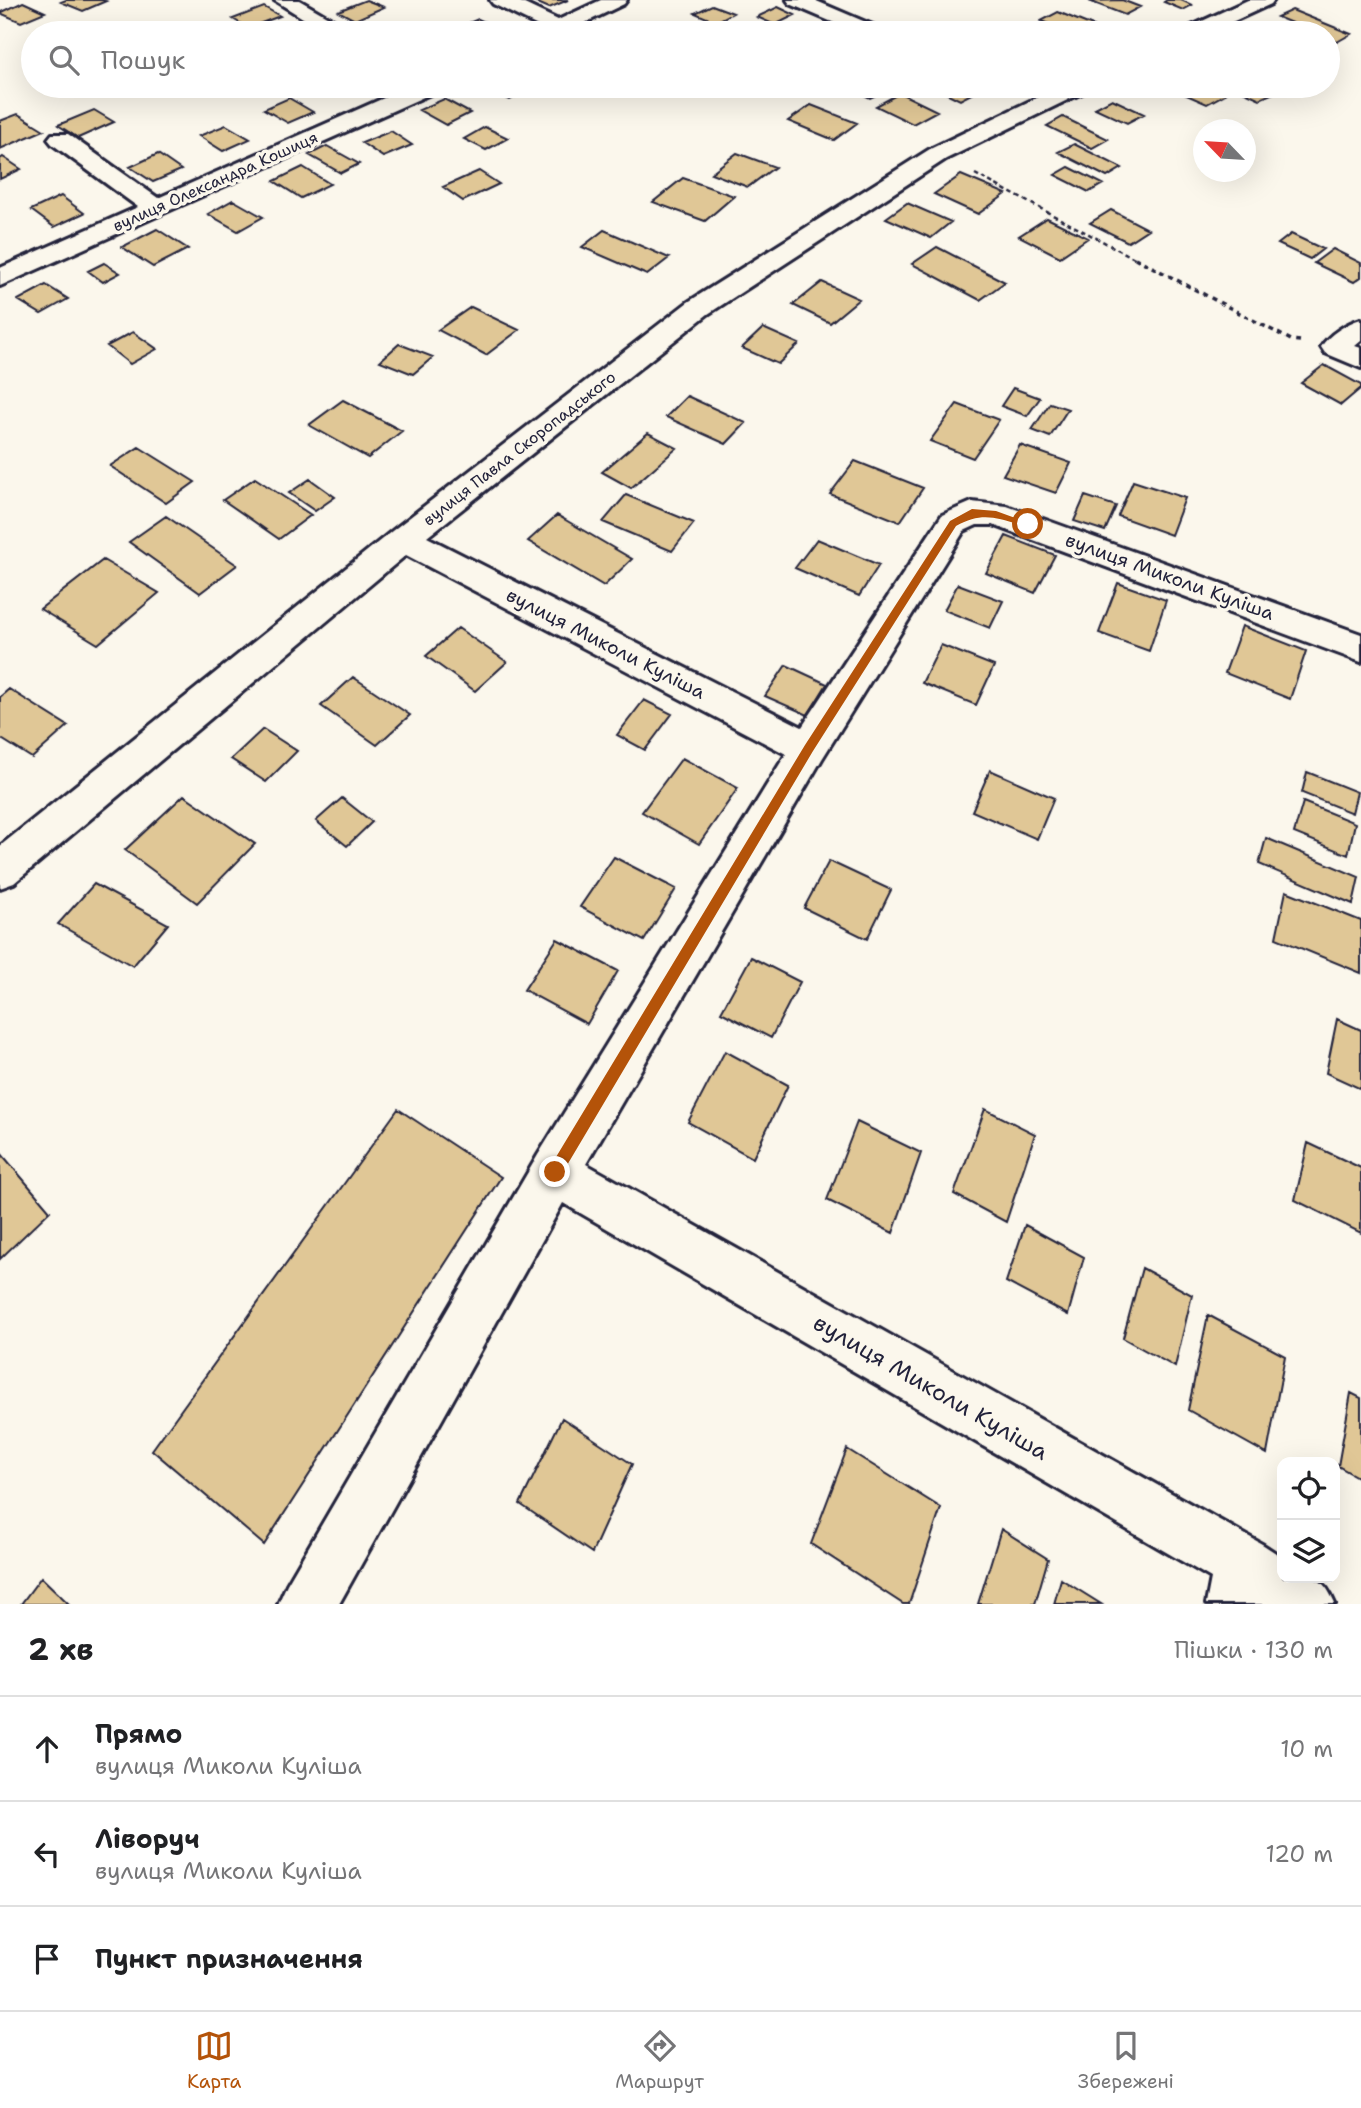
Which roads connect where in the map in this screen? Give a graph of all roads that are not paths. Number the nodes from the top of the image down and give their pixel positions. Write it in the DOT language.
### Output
graph roads {
  1 [pos="284,0"];
  2 [pos="500,0"];
  3 [pos="617,0"];
  4 [pos="797,0"];
  5 [pos="1264,0"];
  6 [pos="321,21"];
  7 [pos="536,21"];
  8 [pos="574,21"];
  9 [pos="847,21"];
  10 [pos="1218,21"];
  11 [pos="402,98"];
  12 [pos="1029,98"];
  13 [pos="60,139"];
  14 [pos="155,208"];
  15 [pos="0,278"];
  16 [pos="1361,328"];
  17 [pos="1361,359"];
  18 [pos="403,539"];
  19 [pos="1361,648"];
  20 [pos="809,748"];
  21 [pos="0,870"];
  22 [pos="555,1172"];
  23 [pos="1238,1584"];
  24 [pos="307,1604"];
  25 [pos="1306,1604"];
  1 -- 6 [label="street"];
  2 -- 7 [label="street"];
  3 -- 8 [label="street"];
  4 -- 9 [label="street"];
  5 -- 10 [label="street"];
  11 -- 14 [label="street, вулиця Олександра Кошиця"];
  12 -- 18 [label="street, вулиця Павла Скоропадського"];
  13 -- 14 [label="street"];
  14 -- 15 [label="street, вулиця Олександра Кошиця"];
  16 -- 17 [label="street"];
  18 -- 20 [label="street, вулиця Миколи Куліша"];
  18 -- 21 [label="street, вулиця Павла Скоропадського"];
  19 -- 20 [label="street, вулиця Миколи Куліша"];
  20 -- 22 [label="street, вулиця Миколи Куліша"];
  22 -- 23 [label="street, вулиця Миколи Куліша"];
  22 -- 24 [label="street, вулиця Миколи Куліша"];
  23 -- 25 [label="street, вулиця Миколи Куліша"];
}
